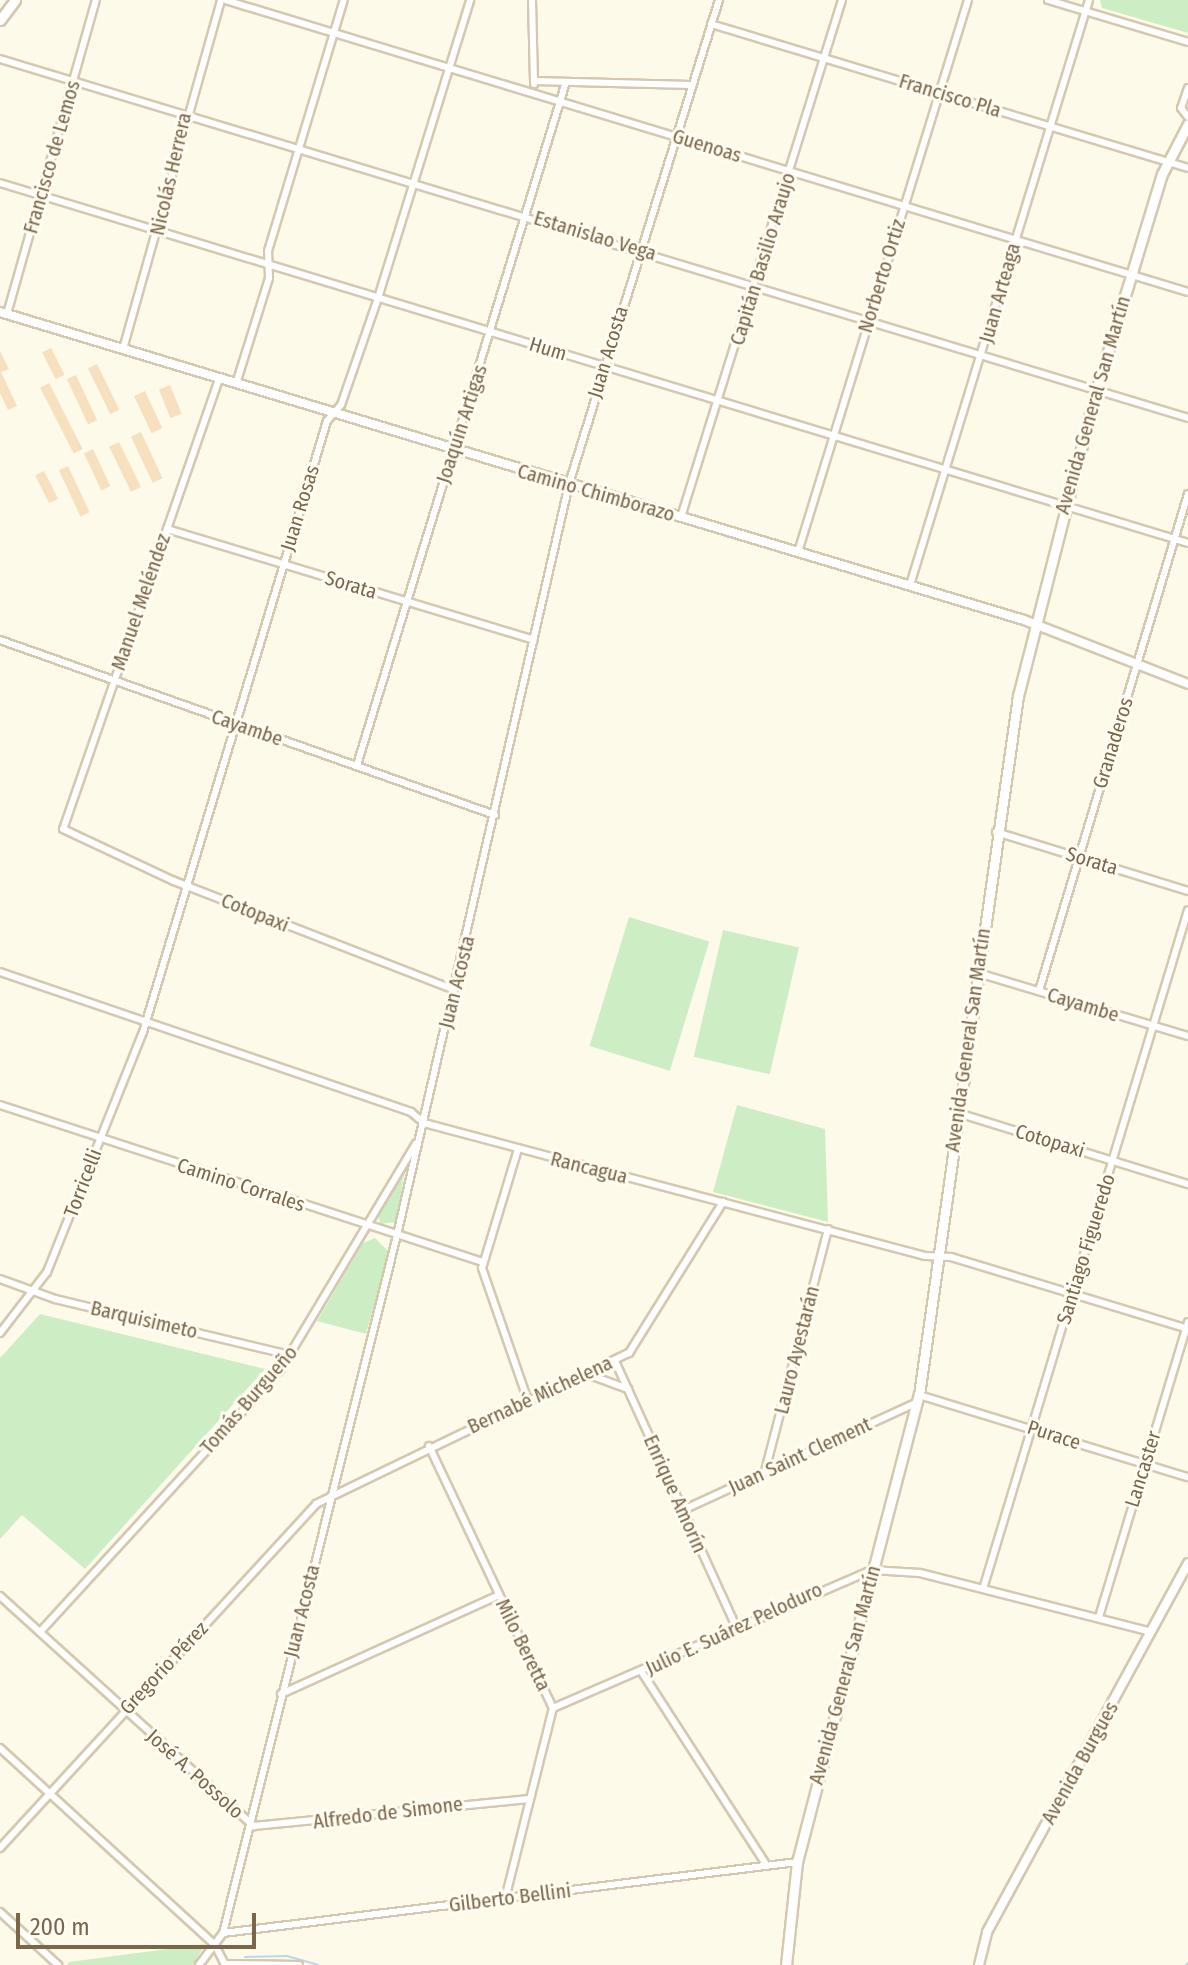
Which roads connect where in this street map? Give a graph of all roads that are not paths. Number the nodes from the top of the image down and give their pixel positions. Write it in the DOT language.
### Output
graph roads {
  1 [pos="15,0"];
  2 [pos="96,0"];
  3 [pos="223,0"];
  4 [pos="344,0"];
  5 [pos="470,0"];
  6 [pos="532,0"];
  7 [pos="719,0"];
  8 [pos="842,0"];
  9 [pos="968,0"];
  10 [pos="1048,0"];
  11 [pos="1089,0"];
  12 [pos="1085,12"];
  13 [pos="0,20"];
  14 [pos="711,24"];
  15 [pos="334,32"];
  16 [pos="1188,42"];
  17 [pos="825,58"];
  18 [pos="0,59"];
  19 [pos="449,68"];
  20 [pos="74,79"];
  21 [pos="534,81"];
  22 [pos="566,82"];
  23 [pos="691,85"];
  24 [pos="1188,88"];
  25 [pos="534,90"];
  26 [pos="939,93"];
  27 [pos="563,98"];
  28 [pos="187,114"];
  29 [pos="1188,117"];
  30 [pos="1188,124"];
  31 [pos="1050,127"];
  32 [pos="674,136"];
  33 [pos="298,150"];
  34 [pos="1167,162"];
  35 [pos="1188,168"];
  36 [pos="790,171"];
  37 [pos="414,181"];
  38 [pos="0,183"];
  39 [pos="42,196"];
  40 [pos="903,206"];
  41 [pos="529,215"];
  42 [pos="156,231"];
  43 [pos="1015,240"];
  44 [pos="639,249"];
  45 [pos="268,265"];
  46 [pos="1131,275"];
  47 [pos="756,285"];
  48 [pos="1188,292"];
  49 [pos="378,298"];
  50 [pos="4,313"];
  51 [pos="868,321"];
  52 [pos="492,332"];
  53 [pos="123,349"];
  54 [pos="982,356"];
  55 [pos="604,365"];
  56 [pos="219,379"];
  57 [pos="236,384"];
  58 [pos="1096,391"];
  59 [pos="719,400"];
  60 [pos="333,414"];
  61 [pos="1188,418"];
  62 [pos="834,435"];
  63 [pos="453,451"];
  64 [pos="946,469"];
  65 [pos="569,484"];
  66 [pos="1188,494"];
  67 [pos="1064,503"];
  68 [pos="681,517"];
  69 [pos="167,529"];
  70 [pos="1174,539"];
  71 [pos="1188,543"];
  72 [pos="798,552"];
  73 [pos="282,565"];
  74 [pos="910,585"];
  75 [pos="406,602"];
  76 [pos="1034,624"];
  77 [pos="0,640"];
  78 [pos="534,640"];
  79 [pos="1137,664"];
  80 [pos="113,681"];
  81 [pos="1188,684"];
  82 [pos="235,723"];
  83 [pos="357,765"];
  84 [pos="495,815"];
  85 [pos="63,826"];
  86 [pos="996,832"];
  87 [pos="1079,857"];
  88 [pos="185,885"];
  89 [pos="1188,891"];
  90 [pos="1188,910"];
  91 [pos="0,972"];
  92 [pos="978,973"];
  93 [pos="455,990"];
  94 [pos="1039,991"];
  95 [pos="145,1021"];
  96 [pos="1153,1026"];
  97 [pos="1188,1036"];
  98 [pos="0,1105"];
  99 [pos="958,1113"];
  100 [pos="424,1123"];
  101 [pos="100,1138"];
  102 [pos="420,1139"];
  103 [pos="518,1149"];
  104 [pos="1112,1161"];
  105 [pos="1188,1184"];
  106 [pos="723,1202"];
  107 [pos="365,1225"];
  108 [pos="828,1229"];
  109 [pos="397,1235"];
  110 [pos="939,1257"];
  111 [pos="483,1262"];
  112 [pos="0,1279"];
  113 [pos="36,1293"];
  114 [pos="1072,1296"];
  115 [pos="1187,1327"];
  116 [pos="0,1333"];
  117 [pos="290,1355"];
  118 [pos="615,1361"];
  119 [pos="587,1374"];
  120 [pos="628,1389"];
  121 [pos="918,1399"];
  122 [pos="528,1401"];
  123 [pos="1032,1428"];
  124 [pos="429,1446"];
  125 [pos="1144,1464"];
  126 [pos="765,1471"];
  127 [pos="1188,1477"];
  128 [pos="333,1491"];
  129 [pos="683,1510"];
  130 [pos="1188,1563"];
  131 [pos="872,1570"];
  132 [pos="983,1589"];
  133 [pos="499,1595"];
  134 [pos="0,1596"];
  135 [pos="1099,1617"];
  136 [pos="736,1627"];
  137 [pos="40,1632"];
  138 [pos="1151,1632"];
  139 [pos="641,1671"];
  140 [pos="281,1694"];
  141 [pos="553,1708"];
  142 [pos="125,1710"];
  143 [pos="0,1748"];
  144 [pos="51,1794"];
  145 [pos="529,1799"];
  146 [pos="249,1823"];
  147 [pos="0,1848"];
  148 [pos="797,1862"];
  149 [pos="767,1866"];
  150 [pos="505,1899"];
  151 [pos="0,1912"];
  152 [pos="223,1933"];
  153 [pos="215,1945"];
  154 [pos="225,1964"];
  155 [pos="58,1965"];
  156 [pos="199,1965"];
  157 [pos="299,1965"];
  158 [pos="786,1965"];
  159 [pos="979,1965"];
  1 -- 13 [label="main road"];
  2 -- 20 [label="street, Francisco de Lemos"];
  3 -- 15 [label="street, Guenoas"];
  3 -- 28 [label="street, Nicolás Herrera"];
  4 -- 15 [label="street"];
  5 -- 19 [label="street, Juan Rosas"];
  6 -- 21 [label="street"];
  7 -- 14 [label="street, Juan Acosta"];
  8 -- 17 [label="street, Capitán Basilio Araujo"];
  9 -- 26 [label="street, Norberto Ortiz"];
  10 -- 12 [label="street"];
  11 -- 12 [label="street, Juan Arteaga"];
  12 -- 16 [label="street"];
  12 -- 31 [label="street, Juan Arteaga"];
  14 -- 17 [label="street, Francisco Pla"];
  14 -- 23 [label="street, Juan Acosta"];
  15 -- 19 [label="street, Guenoas"];
  15 -- 33 [label="street"];
  17 -- 26 [label="street, Francisco Pla"];
  17 -- 36 [label="street, Capitán Basilio Araujo"];
  18 -- 20 [label="street, Estanislao Vega"];
  19 -- 25 [label="street, Guenoas"];
  19 -- 37 [label="street, Juan Rosas"];
  20 -- 28 [label="street, Estanislao Vega"];
  20 -- 39 [label="street, Francisco de Lemos"];
  21 -- 22 [label="street"];
  21 -- 25 [label="street"];
  22 -- 23 [label="street"];
  22 -- 27 [label="street, Joaquín Artigas"];
  23 -- 32 [label="street, Juan Acosta"];
  24 -- 29 [label="street"];
  25 -- 27 [label="street, Guenoas"];
  26 -- 31 [label="street, Francisco Pla"];
  26 -- 40 [label="street, Norberto Ortiz"];
  27 -- 32 [label="street, Guenoas"];
  27 -- 41 [label="street, Joaquín Artigas"];
  28 -- 33 [label="street, Estanislao Vega"];
  28 -- 42 [label="street, Nicolás Herrera"];
  30 -- 34 [label="main road, Avenida General San Martín"];
  31 -- 34 [label="street, Francisco Pla"];
  31 -- 43 [label="street, Juan Arteaga"];
  32 -- 36 [label="street, Guenoas"];
  32 -- 44 [label="street, Juan Acosta"];
  33 -- 37 [label="street, Estanislao Vega"];
  33 -- 45 [label="street"];
  34 -- 35 [label="street, Francisco Pla"];
  34 -- 46 [label="main road, Avenida General San Martín"];
  36 -- 40 [label="street, Guenoas"];
  36 -- 47 [label="street, Capitán Basilio Araujo"];
  37 -- 41 [label="street, Estanislao Vega"];
  37 -- 49 [label="street, Juan Rosas"];
  38 -- 39 [label="street, Hum"];
  39 -- 42 [label="street, Hum"];
  39 -- 50 [label="street, Francisco de Lemos"];
  40 -- 43 [label="street, Guenoas"];
  40 -- 51 [label="street, Norberto Ortiz"];
  41 -- 44 [label="street, Estanislao Vega"];
  41 -- 52 [label="street, Joaquín Artigas"];
  42 -- 45 [label="street, Hum"];
  42 -- 53 [label="street, Nicolás Herrera"];
  43 -- 46 [label="street, Guenoas"];
  43 -- 54 [label="street, Juan Arteaga"];
  44 -- 47 [label="street, Estanislao Vega"];
  44 -- 55 [label="street, Juan Acosta"];
  45 -- 49 [label="street, Hum"];
  45 -- 57 [label="street"];
  46 -- 48 [label="street, Guenoas"];
  46 -- 58 [label="main road, Avenida General San Martín"];
  47 -- 51 [label="street, Estanislao Vega"];
  47 -- 59 [label="street, Capitán Basilio Araujo"];
  49 -- 52 [label="street, Hum"];
  49 -- 60 [label="street, Juan Rosas"];
  50 -- 53 [label="street, Camino Chimborazo"];
  51 -- 54 [label="street, Estanislao Vega"];
  51 -- 62 [label="street, Norberto Ortiz"];
  52 -- 55 [label="street, Hum"];
  52 -- 63 [label="street, Joaquín Artigas"];
  53 -- 56 [label="street, Camino Chimborazo"];
  54 -- 58 [label="street, Estanislao Vega"];
  54 -- 64 [label="street, Juan Arteaga"];
  55 -- 59 [label="street, Hum"];
  55 -- 65 [label="street, Juan Acosta"];
  56 -- 57 [label="street, Camino Chimborazo"];
  56 -- 69 [label="street, Manuel Meléndez"];
  57 -- 60 [label="street, Camino Chimborazo"];
  58 -- 61 [label="street, Estanislao Vega"];
  58 -- 67 [label="main road, Avenida General San Martín"];
  59 -- 62 [label="street, Hum"];
  59 -- 68 [label="street, Capitán Basilio Araujo"];
  60 -- 63 [label="street, Camino Chimborazo"];
  60 -- 73 [label="street, Juan Rosas"];
  62 -- 64 [label="street, Hum"];
  62 -- 72 [label="street, Norberto Ortiz"];
  63 -- 65 [label="street, Camino Chimborazo"];
  63 -- 75 [label="street, Joaquín Artigas"];
  64 -- 67 [label="street, Hum"];
  64 -- 74 [label="street, Juan Arteaga"];
  65 -- 68 [label="street, Camino Chimborazo"];
  65 -- 78 [label="street, Juan Acosta"];
  66 -- 70 [label="street, Granaderos"];
  67 -- 70 [label="street, Hum"];
  67 -- 76 [label="main road, Avenida General San Martín"];
  68 -- 72 [label="street, Camino Chimborazo"];
  69 -- 73 [label="street, Sorata"];
  69 -- 80 [label="street, Manuel Meléndez"];
  70 -- 71 [label="street, Hum"];
  70 -- 79 [label="street, Granaderos"];
  72 -- 74 [label="street, Camino Chimborazo"];
  73 -- 75 [label="street, Sorata"];
  73 -- 82 [label="street, Juan Rosas"];
  74 -- 76 [label="street, Camino Chimborazo"];
  75 -- 78 [label="street, Sorata"];
  75 -- 83 [label="street, Joaquín Artigas"];
  76 -- 79 [label="street, Camino Chimborazo"];
  76 -- 86 [label="main road, Avenida General San Martín"];
  77 -- 80 [label="street, Cayambe"];
  78 -- 84 [label="street, Juan Acosta"];
  79 -- 81 [label="street, Camino Chimborazo"];
  79 -- 87 [label="street, Granaderos"];
  80 -- 82 [label="street, Cayambe"];
  80 -- 85 [label="street, Manuel Meléndez"];
  82 -- 83 [label="street, Cayambe"];
  82 -- 88 [label="street, Juan Rosas"];
  83 -- 84 [label="street, Cayambe"];
  84 -- 93 [label="street, Juan Acosta"];
  85 -- 88 [label="street, Cotopaxi"];
  86 -- 87 [label="street, Sorata"];
  86 -- 92 [label="main road, Avenida General San Martín"];
  87 -- 89 [label="street, Sorata"];
  87 -- 94 [label="street, Granaderos"];
  88 -- 93 [label="street, Cotopaxi"];
  88 -- 95 [label="street, Juan Rosas"];
  90 -- 96 [label="street, Santiago Figueredo"];
  91 -- 95 [label="street, Rancagua"];
  92 -- 94 [label="street, Cayambe"];
  92 -- 99 [label="main road, Avenida General San Martín"];
  93 -- 100 [label="street, Juan Acosta"];
  94 -- 96 [label="street, Cayambe"];
  95 -- 100 [label="street, Rancagua"];
  95 -- 101 [label="street, Torricelli"];
  96 -- 97 [label="street, Cayambe"];
  96 -- 104 [label="street, Santiago Figueredo"];
  98 -- 101 [label="street, Camino Corrales"];
  99 -- 104 [label="street, Cotopaxi"];
  99 -- 110 [label="main road, Avenida General San Martín"];
  100 -- 102 [label="street, Juan Acosta"];
  100 -- 103 [label="street, Rancagua"];
  101 -- 107 [label="street, Camino Corrales"];
  101 -- 113 [label="street, Torricelli"];
  102 -- 107 [label="street, Tomás Burgueño"];
  102 -- 109 [label="street, Juan Acosta"];
  103 -- 106 [label="street, Rancagua"];
  103 -- 111 [label="street"];
  104 -- 105 [label="street, Cotopaxi"];
  104 -- 114 [label="street, Santiago Figueredo"];
  106 -- 108 [label="street, Rancagua"];
  106 -- 118 [label="street, Bernabé Michelena"];
  107 -- 109 [label="street, Camino Corrales"];
  107 -- 117 [label="street, Tomás Burgueño"];
  108 -- 110 [label="street, Rancagua"];
  108 -- 126 [label="street, Lauro Ayestarán"];
  109 -- 111 [label="street, Camino Corrales"];
  109 -- 128 [label="street, Juan Acosta"];
  110 -- 114 [label="street, Rancagua"];
  110 -- 121 [label="main road, Avenida General San Martín"];
  111 -- 122 [label="street"];
  112 -- 113 [label="street, Barquisimeto"];
  113 -- 116 [label="street, Torricelli"];
  113 -- 117 [label="street, Barquisimeto"];
  114 -- 115 [label="street, Rancagua"];
  114 -- 123 [label="street, Santiago Figueredo"];
  115 -- 125 [label="street, Lancaster"];
  117 -- 137 [label="street, Tomás Burgueño"];
  118 -- 119 [label="street, Bernabé Michelena"];
  118 -- 120 [label="street, Enrique Amorín"];
  119 -- 120 [label="street"];
  119 -- 122 [label="street, Bernabé Michelena"];
  120 -- 129 [label="street, Enrique Amorín"];
  121 -- 123 [label="street, Purace"];
  121 -- 126 [label="street, Juan Saint Clement"];
  121 -- 131 [label="main road, Avenida General San Martín"];
  122 -- 124 [label="street, Bernabé Michelena"];
  123 -- 125 [label="street, Purace"];
  123 -- 132 [label="street, Santiago Figueredo"];
  124 -- 128 [label="street, Bernabé Michelena"];
  124 -- 133 [label="street, Milo Beretta"];
  125 -- 127 [label="street, Purace"];
  125 -- 135 [label="street, Lancaster"];
  126 -- 129 [label="street, Juan Saint Clement"];
  128 -- 140 [label="street, Juan Acosta"];
  128 -- 142 [label="street, Gregorio Pérez"];
  129 -- 136 [label="street, Enrique Amorín"];
  130 -- 138 [label="street, Avenida Burgues"];
  131 -- 132 [label="street, Julio E. Suárez Peloduro"];
  131 -- 136 [label="street, Julio E. Suárez Peloduro"];
  131 -- 148 [label="main road, Avenida General San Martín"];
  132 -- 135 [label="street, Julio E. Suárez Peloduro"];
  133 -- 140 [label="street"];
  133 -- 141 [label="street, Milo Beretta"];
  134 -- 137 [label="street, José A. Possolo"];
  135 -- 138 [label="street, Julio E. Suárez Peloduro"];
  136 -- 139 [label="street, Julio E. Suárez Peloduro"];
  137 -- 142 [label="street, José A. Possolo"];
  138 -- 159 [label="street, Avenida Burgues"];
  139 -- 141 [label="street, Julio E. Suárez Peloduro"];
  139 -- 149 [label="street"];
  140 -- 146 [label="street, Juan Acosta"];
  141 -- 145 [label="street, Milo Beretta"];
  142 -- 144 [label="street, Gregorio Pérez"];
  142 -- 146 [label="street, José A. Possolo"];
  143 -- 144 [label="street"];
  144 -- 147 [label="street, Gregorio Pérez"];
  144 -- 153 [label="street"];
  145 -- 146 [label="street, Alfredo de Simone"];
  145 -- 150 [label="street, Milo Beretta"];
  146 -- 152 [label="street, Juan Acosta"];
  148 -- 149 [label="street, Gilberto Bellini"];
  148 -- 158 [label="main road, Avenida General San Martín"];
  149 -- 150 [label="street, Gilberto Bellini"];
  150 -- 152 [label="street, Gilberto Bellini"];
  151 -- 155 [label="street"];
  152 -- 153 [label="street, Juan Acosta"];
  153 -- 154 [label="street"];
  153 -- 156 [label="street, Juan Acosta"];
  154 -- 157 [label="street"];
}
